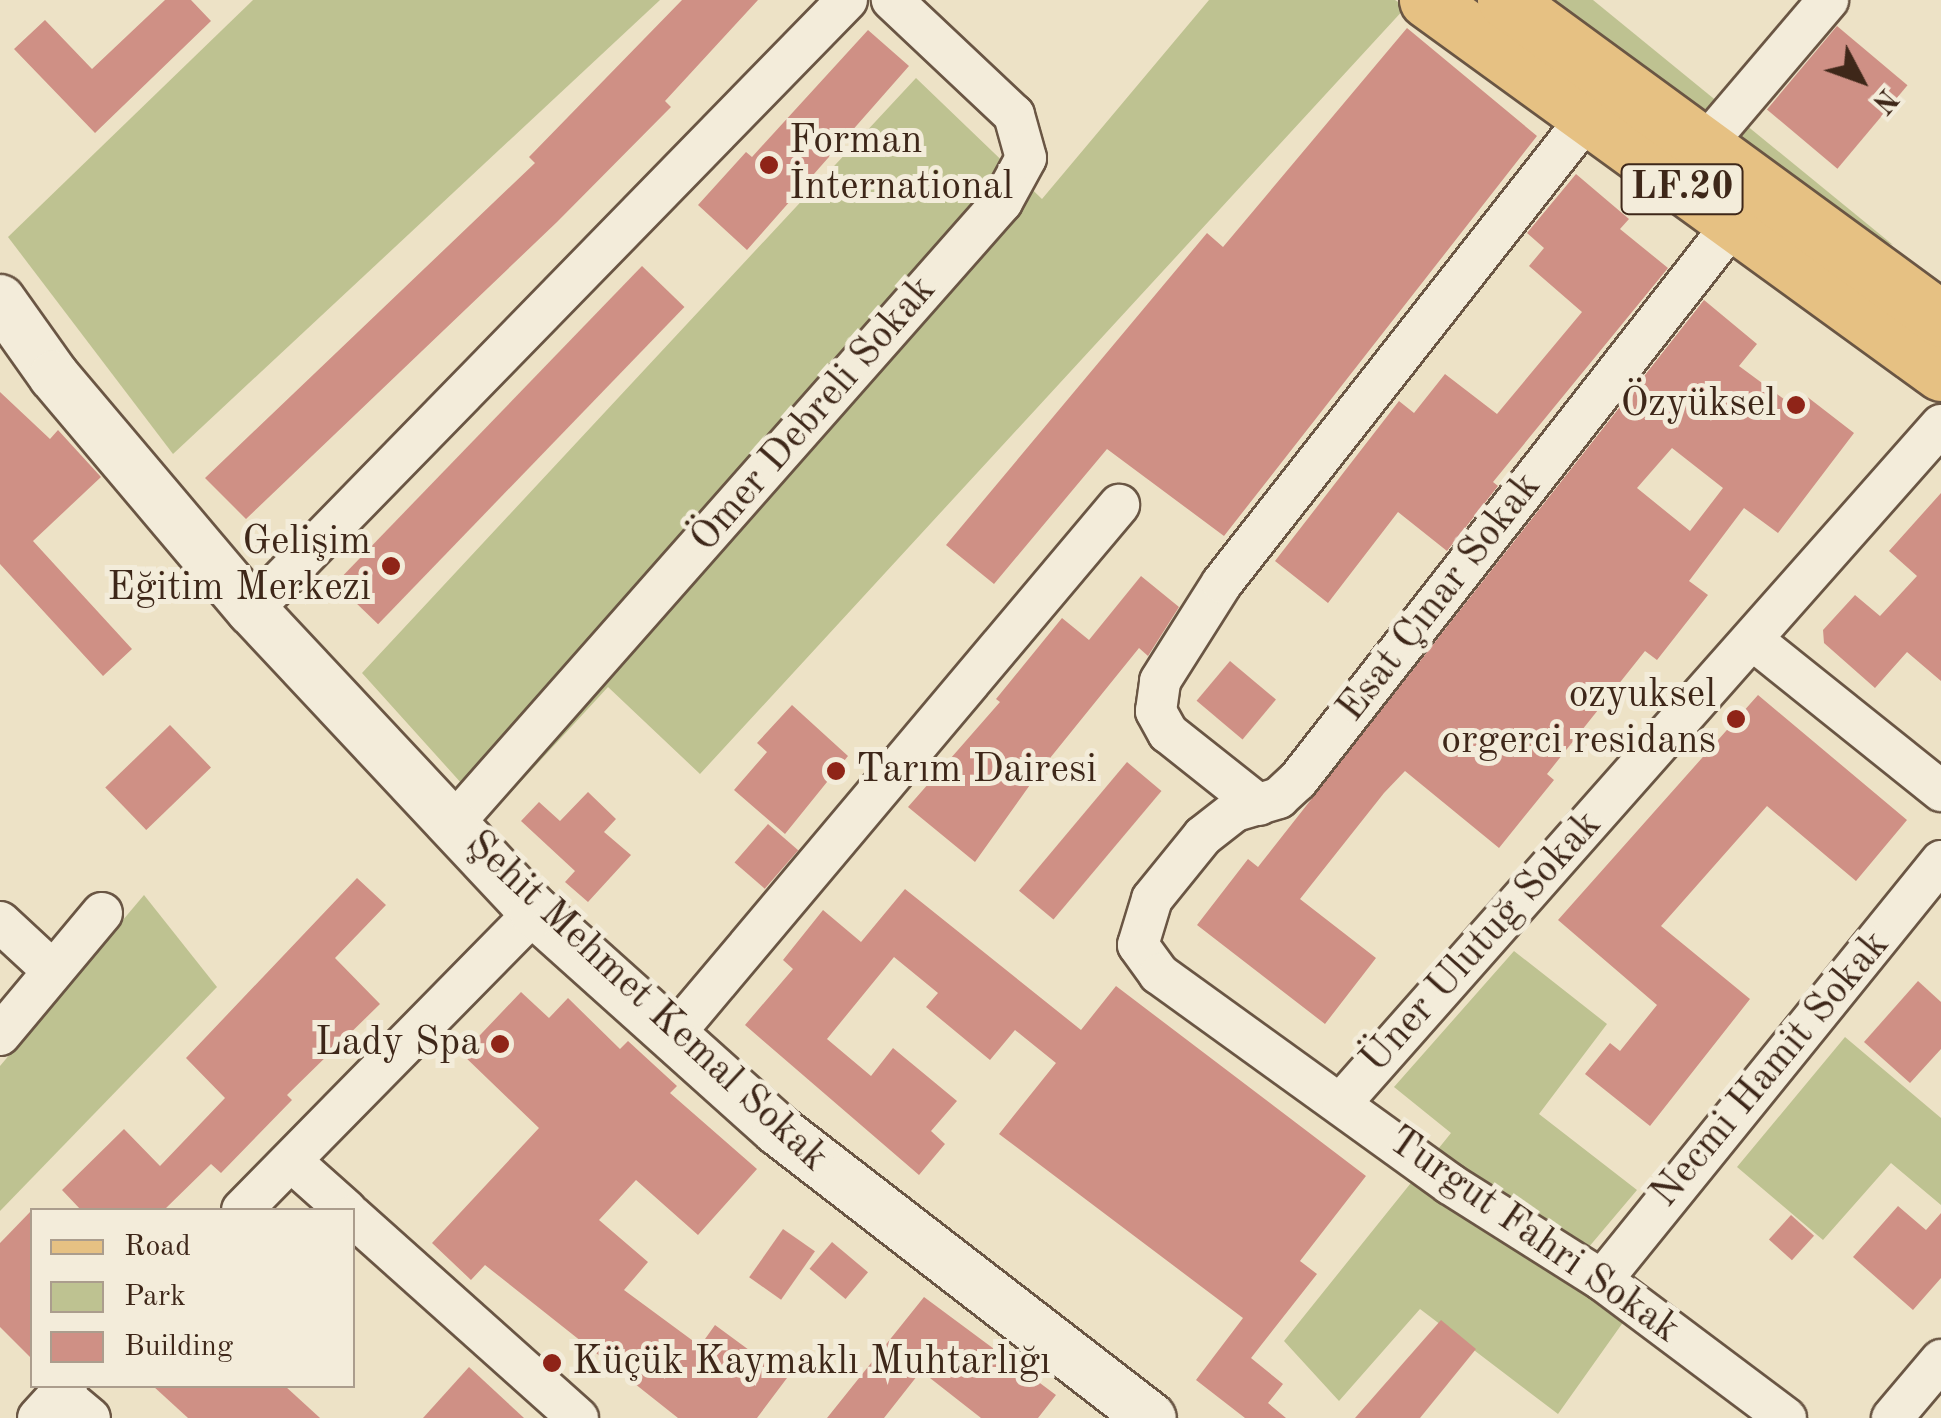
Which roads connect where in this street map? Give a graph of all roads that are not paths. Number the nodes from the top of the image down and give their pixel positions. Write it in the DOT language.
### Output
graph roads {
  1 [pos="846,0"];
  2 [pos="892,0"];
  3 [pos="1427,0"];
  4 [pos="1505,0"];
  5 [pos="1828,0"];
  6 [pos="1586,119"];
  7 [pos="1703,147"];
  8 [pos="1732,226"];
  9 [pos="0,300"];
  10 [pos="1941,319"];
  11 [pos="1941,372"];
  12 [pos="1941,425"];
  13 [pos="1119,505"];
  14 [pos="252,610"];
  15 [pos="1754,642"];
  16 [pos="1941,791"];
  17 [pos="1259,805"];
  18 [pos="453,824"];
  19 [pos="1941,860"];
  20 [pos="535,912"];
  21 [pos="102,913"];
  22 [pos="0,922"];
  23 [pos="1138,945"];
  24 [pos="53,972"];
  25 [pos="0,1035"];
  26 [pos="674,1035"];
  27 [pos="1342,1102"];
  28 [pos="291,1161"];
  29 [pos="244,1208"];
  30 [pos="344,1208"];
  31 [pos="355,1219"];
  32 [pos="1602,1280"];
  33 [pos="1941,1360"];
  34 [pos="578,1418"];
  35 [pos="1151,1418"];
  36 [pos="1786,1418"];
  37 [pos="1892,1418"];
  1 -- 14 [label="street"];
  2 -- 18 [label="street, Ömer Debreli Sokak"];
  3 -- 6 [label="main road, LF.20"];
  4 -- 7 [label="main road, LF.20"];
  5 -- 7 [label="street"];
  6 -- 8 [label="main road, LF.20"];
  6 -- 17 [label="street"];
  7 -- 10 [label="main road, LF.20"];
  8 -- 11 [label="main road, LF.20"];
  8 -- 17 [label="street, Esat Çınar Sokak"];
  9 -- 14 [label="street, Şehit Mehmet Kemal Sokak"];
  12 -- 15 [label="street, Üner Ulutuğ Sokak"];
  13 -- 26 [label="street"];
  14 -- 18 [label="street, Şehit Mehmet Kemal Sokak"];
  15 -- 16 [label="street"];
  15 -- 27 [label="street, Üner Ulutuğ Sokak"];
  17 -- 23 [label="street, Esat Çınar Sokak"];
  18 -- 20 [label="street, Şehit Mehmet Kemal Sokak"];
  19 -- 32 [label="street, Necmi Hamit Sokak"];
  20 -- 26 [label="street, Şehit Mehmet Kemal Sokak"];
  20 -- 28 [label="street"];
  21 -- 24 [label="street"];
  22 -- 24 [label="street"];
  23 -- 27 [label="street, Turgut Fahri Sokak"];
  24 -- 25 [label="street"];
  26 -- 35 [label="street, Şehit Mehmet Kemal Sokak"];
  27 -- 32 [label="street, Turgut Fahri Sokak"];
  28 -- 29 [label="street"];
  28 -- 30 [label="street"];
  31 -- 34 [label="street"];
  32 -- 36 [label="street, Turgut Fahri Sokak"];
  33 -- 37 [label="street"];
}
